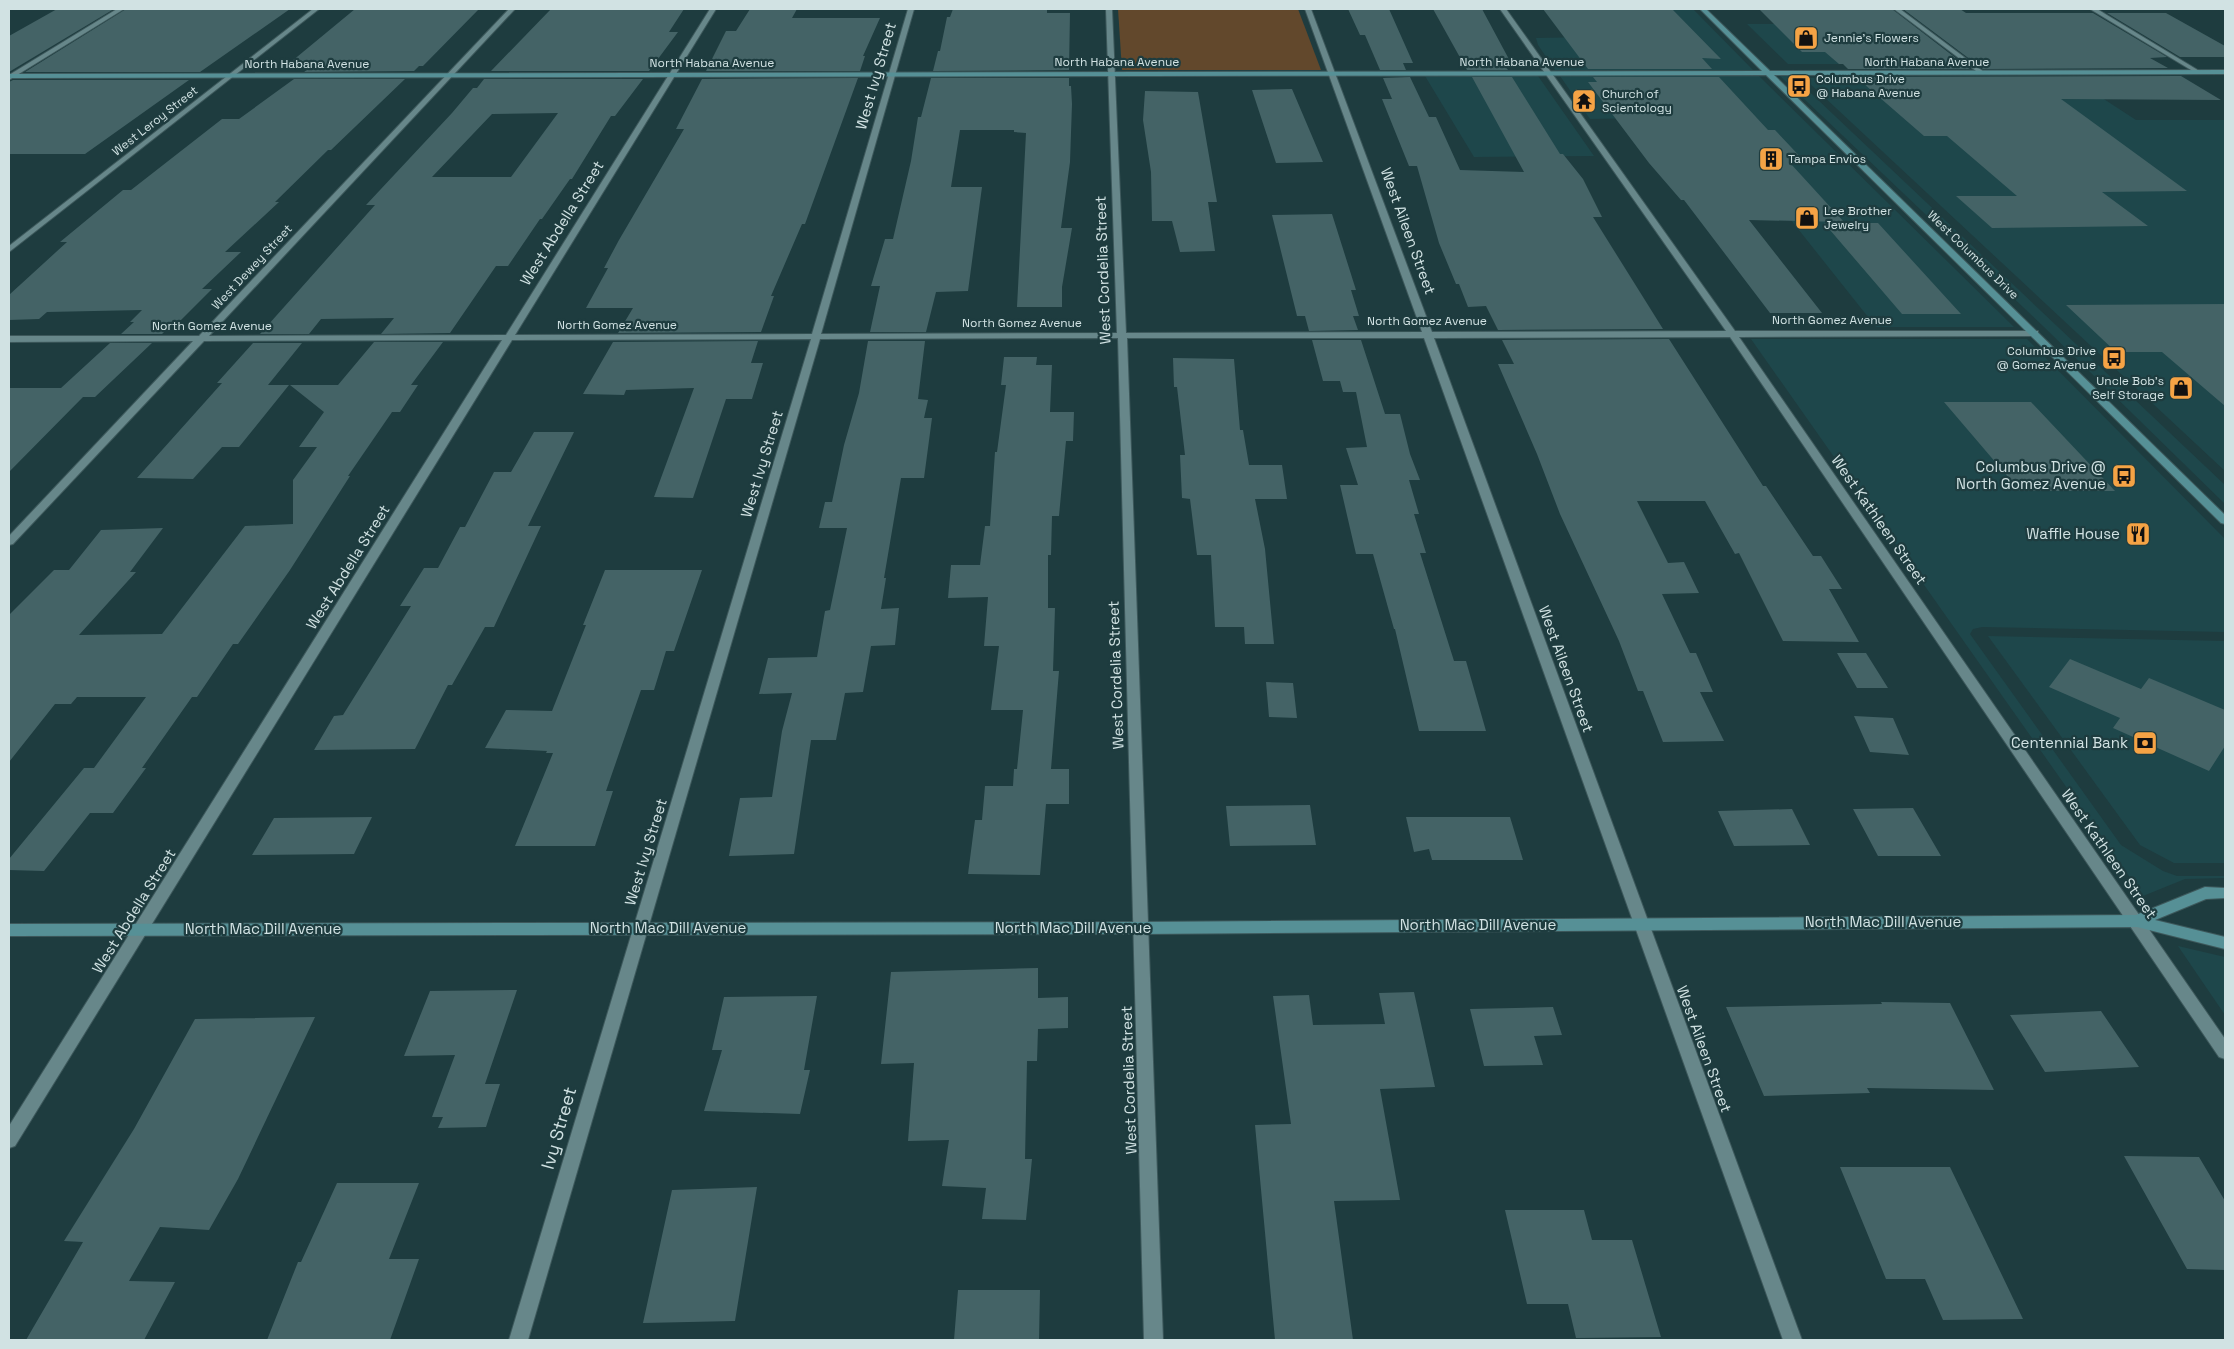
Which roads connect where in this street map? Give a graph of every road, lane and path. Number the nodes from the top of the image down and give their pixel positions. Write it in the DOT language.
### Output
graph roads {
  1 [pos="121,9"];
  2 [pos="316,9"];
  3 [pos="512,9"];
  4 [pos="713,9"];
  5 [pos="911,9"];
  6 [pos="1109,9"];
  7 [pos="1308,9"];
  8 [pos="1503,9"];
  9 [pos="1703,9"];
  10 [pos="1897,9"];
  11 [pos="2094,9"];
  12 [pos="2198,72"];
  13 [pos="2225,72"];
  14 [pos="1333,73"];
  15 [pos="1547,73"];
  16 [pos="1766,73"];
  17 [pos="1982,73"];
  18 [pos="672,74"];
  19 [pos="892,74"];
  20 [pos="1112,74"];
  21 [pos="231,75"];
  22 [pos="449,75"];
  23 [pos="10,76"];
  24 [pos="9,250"];
  25 [pos="1732,333"];
  26 [pos="2035,333"];
  27 [pos="1428,334"];
  28 [pos="1122,335"];
  29 [pos="509,337"];
  30 [pos="816,337"];
  31 [pos="9,338"];
  32 [pos="202,338"];
  33 [pos="2225,521"];
  34 [pos="9,542"];
  35 [pos="2225,893"];
  36 [pos="2137,921"];
  37 [pos="1642,924"];
  38 [pos="640,928"];
  39 [pos="1140,928"];
  40 [pos="141,929"];
  41 [pos="9,930"];
  42 [pos="2225,943"];
  43 [pos="2225,1052"];
  44 [pos="9,1141"];
  45 [pos="518,1340"];
  46 [pos="1153,1340"];
  47 [pos="1792,1340"];
  1 -- 23 [label="street"];
  2 -- 21 [label="street, West Leroy Street"];
  3 -- 22 [label="street, West Dewey Street"];
  4 -- 18 [label="street, West Abdella Street"];
  5 -- 19 [label="street, West Ivy Street"];
  6 -- 20 [label="street, West Cordelia Street"];
  7 -- 14 [label="street, West Aileen Street"];
  8 -- 15 [label="street, West Kathleen Street"];
  9 -- 16 [label="street, West Columbus Drive"];
  10 -- 17 [label="street"];
  11 -- 12 [label="street"];
  12 -- 13 [label="street, North Habana Avenue"];
  12 -- 17 [label="street, North Habana Avenue"];
  14 -- 15 [label="street, North Habana Avenue"];
  14 -- 20 [label="street, North Habana Avenue"];
  14 -- 27 [label="street, West Aileen Street"];
  15 -- 16 [label="street, North Habana Avenue"];
  15 -- 25 [label="street, West Kathleen Street"];
  16 -- 17 [label="street, North Habana Avenue"];
  16 -- 26 [label="street, West Columbus Drive"];
  18 -- 19 [label="street, North Habana Avenue"];
  18 -- 22 [label="street, North Habana Avenue"];
  18 -- 29 [label="street, West Abdella Street"];
  19 -- 20 [label="street, North Habana Avenue"];
  19 -- 30 [label="street, West Ivy Street"];
  20 -- 28 [label="street, West Cordelia Street"];
  21 -- 22 [label="street, North Habana Avenue"];
  21 -- 23 [label="street, North Habana Avenue"];
  21 -- 24 [label="street, West Leroy Street"];
  22 -- 32 [label="street, West Dewey Street"];
  25 -- 26 [label="street, North Gomez Avenue"];
  25 -- 27 [label="street, North Gomez Avenue"];
  25 -- 36 [label="street, West Kathleen Street"];
  26 -- 33 [label="street, West Columbus Drive"];
  27 -- 28 [label="street, North Gomez Avenue"];
  27 -- 37 [label="street, West Aileen Street"];
  28 -- 30 [label="street, North Gomez Avenue"];
  28 -- 39 [label="street, West Cordelia Street"];
  29 -- 30 [label="street, North Gomez Avenue"];
  29 -- 32 [label="street, North Gomez Avenue"];
  29 -- 40 [label="street, West Abdella Street"];
  30 -- 38 [label="street, West Ivy Street"];
  31 -- 32 [label="street, North Gomez Avenue"];
  32 -- 34 [label="street, West Dewey Street"];
  35 -- 36 [label="street, North Mac Dill Avenue"];
  36 -- 37 [label="street, North Mac Dill Avenue"];
  36 -- 42 [label="street, North Mac Dill Avenue"];
  36 -- 43 [label="street, West Kathleen Street"];
  37 -- 39 [label="street, North Mac Dill Avenue"];
  37 -- 47 [label="street, West Aileen Street"];
  38 -- 39 [label="street, North Mac Dill Avenue"];
  38 -- 40 [label="street, North Mac Dill Avenue"];
  38 -- 45 [label="street, Ivy Street"];
  39 -- 46 [label="street, West Cordelia Street"];
  40 -- 41 [label="street, North Mac Dill Avenue"];
  40 -- 44 [label="street, West Abdella Street"];
}
